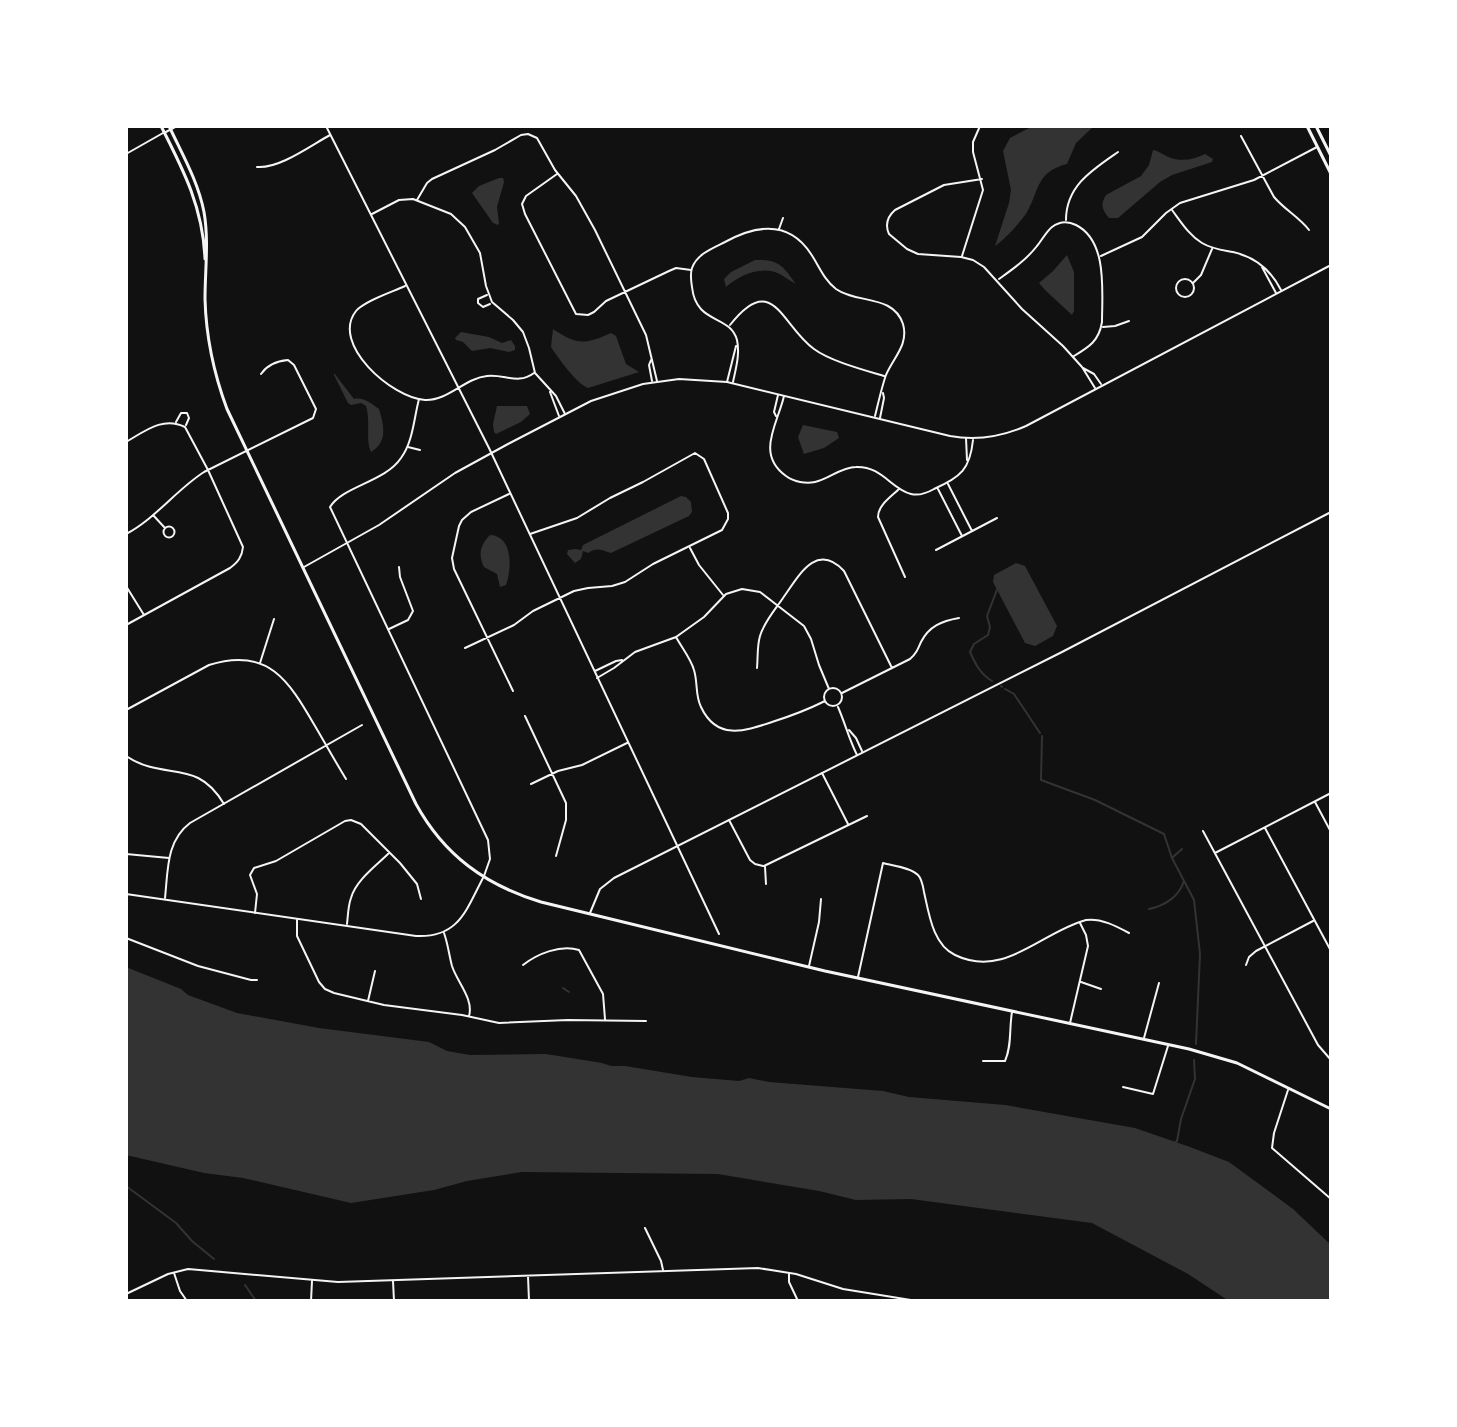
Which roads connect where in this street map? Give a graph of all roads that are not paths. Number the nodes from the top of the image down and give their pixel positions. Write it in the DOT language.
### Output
graph roads {
  1 [pos="161,126"];
  2 [pos="177,126"];
  3 [pos="326,126"];
  4 [pos="980,126"];
  5 [pos="1307,126"];
  6 [pos="1316,126"];
  7 [pos="170,128"];
  8 [pos="164,133"];
  9 [pos="331,135"];
  10 [pos="1241,136"];
  11 [pos="1317,147"];
  12 [pos="1118,152"];
  13 [pos="126,154"];
  14 [pos="1331,156"];
  15 [pos="257,167"];
  16 [pos="557,174"];
  17 [pos="1331,174"];
  18 [pos="1262,176"];
  19 [pos="982,179"];
  20 [pos="417,200"];
  21 [pos="1171,209"];
  22 [pos="371,214"];
  23 [pos="783,218"];
  24 [pos="1066,222"];
  25 [pos="779,230"];
  26 [pos="1309,230"];
  27 [pos="1213,248"];
  28 [pos="961,257"];
  29 [pos="1100,257"];
  30 [pos="1260,265"];
  31 [pos="1331,265"];
  32 [pos="206,267"];
  33 [pos="692,270"];
  34 [pos="997,280"];
  35 [pos="1193,283"];
  36 [pos="407,286"];
  37 [pos="625,292"];
  38 [pos="1281,292"];
  39 [pos="1276,294"];
  40 [pos="488,295"];
  41 [pos="492,302"];
  42 [pos="1129,321"];
  43 [pos="729,326"];
  44 [pos="1102,327"];
  45 [pos="737,345"];
  46 [pos="1073,357"];
  47 [pos="651,359"];
  48 [pos="1082,367"];
  49 [pos="888,371"];
  50 [pos="535,373"];
  51 [pos="261,374"];
  52 [pos="895,374"];
  53 [pos="885,377"];
  54 [pos="657,382"];
  55 [pos="727,382"];
  56 [pos="652,383"];
  57 [pos="733,383"];
  58 [pos="1102,386"];
  59 [pos="458,388"];
  60 [pos="1095,389"];
  61 [pos="550,390"];
  62 [pos="882,392"];
  63 [pos="778,393"];
  64 [pos="784,395"];
  65 [pos="419,399"];
  66 [pos="565,414"];
  67 [pos="560,417"];
  68 [pos="776,417"];
  69 [pos="874,417"];
  70 [pos="879,419"];
  71 [pos="175,423"];
  72 [pos="185,427"];
  73 [pos="966,438"];
  74 [pos="973,439"];
  75 [pos="126,442"];
  76 [pos="407,447"];
  77 [pos="420,450"];
  78 [pos="247,451"];
  79 [pos="491,453"];
  80 [pos="968,461"];
  81 [pos="208,470"];
  82 [pos="948,483"];
  83 [pos="900,488"];
  84 [pos="937,488"];
  85 [pos="510,493"];
  86 [pos="1331,512"];
  87 [pos="152,514"];
  88 [pos="997,518"];
  89 [pos="165,528"];
  90 [pos="972,531"];
  91 [pos="126,534"];
  92 [pos="529,534"];
  93 [pos="962,536"];
  94 [pos="347,543"];
  95 [pos="689,546"];
  96 [pos="936,550"];
  97 [pos="303,567"];
  98 [pos="399,567"];
  99 [pos="905,577"];
  100 [pos="126,586"];
  101 [pos="723,596"];
  102 [pos="560,598"];
  103 [pos="778,605"];
  104 [pos="144,615"];
  105 [pos="959,618"];
  106 [pos="274,619"];
  107 [pos="126,625"];
  108 [pos="388,629"];
  109 [pos="487,637"];
  110 [pos="676,637"];
  111 [pos="465,648"];
  112 [pos="623,660"];
  113 [pos="260,664"];
  114 [pos="757,668"];
  115 [pos="892,668"];
  116 [pos="594,672"];
  117 [pos="597,678"];
  118 [pos="829,689"];
  119 [pos="513,691"];
  120 [pos="842,693"];
  121 [pos="825,701"];
  122 [pos="837,706"];
  123 [pos="126,710"];
  124 [pos="525,716"];
  125 [pos="362,725"];
  126 [pos="848,729"];
  127 [pos="628,743"];
  128 [pos="326,745"];
  129 [pos="863,752"];
  130 [pos="857,755"];
  131 [pos="127,758"];
  132 [pos="822,773"];
  133 [pos="553,774"];
  134 [pos="346,779"];
  135 [pos="531,784"];
  136 [pos="1331,793"];
  137 [pos="1314,801"];
  138 [pos="224,804"];
  139 [pos="867,816"];
  140 [pos="729,820"];
  141 [pos="849,825"];
  142 [pos="1265,828"];
  143 [pos="1203,831"];
  144 [pos="1331,832"];
  145 [pos="677,846"];
  146 [pos="390,853"];
  147 [pos="1215,853"];
  148 [pos="126,854"];
  149 [pos="556,856"];
  150 [pos="170,858"];
  151 [pos="764,866"];
  152 [pos="483,877"];
  153 [pos="766,884"];
  154 [pos="126,894"];
  155 [pos="421,899"];
  156 [pos="821,899"];
  157 [pos="165,900"];
  158 [pos="255,913"];
  159 [pos="590,913"];
  160 [pos="297,919"];
  161 [pos="1314,920"];
  162 [pos="1080,922"];
  163 [pos="347,926"];
  164 [pos="444,932"];
  165 [pos="1129,933"];
  166 [pos="719,934"];
  167 [pos="126,938"];
  168 [pos="1265,946"];
  169 [pos="1331,951"];
  170 [pos="523,965"];
  171 [pos="1246,965"];
  172 [pos="809,967"];
  173 [pos="375,971"];
  174 [pos="858,978"];
  175 [pos="257,980"];
  176 [pos="1079,982"];
  177 [pos="1159,983"];
  178 [pos="1101,989"];
  179 [pos="368,1001"];
  180 [pos="1012,1011"];
  181 [pos="469,1016"];
  182 [pos="604,1020"];
  183 [pos="646,1021"];
  184 [pos="1070,1023"];
  185 [pos="1144,1039"];
  186 [pos="1168,1044"];
  187 [pos="1331,1060"];
  188 [pos="983,1061"];
  189 [pos="1123,1087"];
  190 [pos="1289,1088"];
  191 [pos="1331,1109"];
  192 [pos="1331,1188"];
  193 [pos="1325,1194"];
  194 [pos="1331,1199"];
  195 [pos="645,1228"];
  196 [pos="663,1271"];
  197 [pos="173,1272"];
  198 [pos="789,1273"];
  199 [pos="528,1275"];
  200 [pos="312,1280"];
  201 [pos="393,1280"];
  202 [pos="126,1294"];
  203 [pos="187,1301"];
  204 [pos="311,1301"];
  205 [pos="394,1301"];
  206 [pos="529,1301"];
  207 [pos="798,1301"];
  208 [pos="917,1301"];
  1 -- 8 [label="main road"];
  2 -- 7 [label="street"];
  3 -- 9 [label="street"];
  4 -- 19 [label="street"];
  5 -- 11 [label="main road"];
  6 -- 14 [label="main road"];
  7 -- 8 [label="street"];
  7 -- 32 [label="main road"];
  8 -- 13 [label="street"];
  8 -- 32 [label="main road"];
  9 -- 15 [label="street"];
  9 -- 22 [label="street"];
  10 -- 18 [label="street"];
  11 -- 17 [label="main road"];
  11 -- 18 [label="street"];
  12 -- 24 [label="street"];
  16 -- 20 [label="street"];
  16 -- 37 [label="street"];
  16 -- 37 [label="street"];
  18 -- 21 [label="street"];
  18 -- 26 [label="street"];
  19 -- 28 [label="street"];
  19 -- 28 [label="street"];
  20 -- 22 [label="street"];
  20 -- 40 [label="street"];
  21 -- 27 [label="street"];
  21 -- 29 [label="street"];
  22 -- 36 [label="street"];
  23 -- 25 [label="street"];
  24 -- 29 [label="street"];
  24 -- 34 [label="street"];
  25 -- 33 [label="street"];
  25 -- 49 [label="street"];
  27 -- 30 [label="street"];
  27 -- 35 [label="street"];
  28 -- 34 [label="street"];
  29 -- 44 [label="street"];
  30 -- 38 [label="street"];
  30 -- 39 [label="street"];
  31 -- 38 [label="street"];
  32 -- 78 [label="main road"];
  33 -- 37 [label="street"];
  33 -- 43 [label="street"];
  34 -- 46 [label="street"];
  35 -- 35 [label="street"];
  36 -- 59 [label="street"];
  36 -- 65 [label="street"];
  37 -- 47 [label="street"];
  38 -- 39 [label="street"];
  39 -- 58 [label="street"];
  40 -- 41 [label="street"];
  40 -- 41 [label="street"];
  41 -- 50 [label="street"];
  42 -- 44 [label="street"];
  43 -- 45 [label="street"];
  43 -- 53 [label="street"];
  44 -- 46 [label="street"];
  45 -- 55 [label="street"];
  45 -- 57 [label="street"];
  46 -- 48 [label="street"];
  47 -- 54 [label="street"];
  47 -- 56 [label="street"];
  48 -- 58 [label="street"];
  48 -- 60 [label="street"];
  49 -- 52 [label="street"];
  49 -- 53 [label="street"];
  50 -- 59 [label="street"];
  50 -- 61 [label="street"];
  51 -- 78 [label="street"];
  53 -- 62 [label="street"];
  54 -- 55 [label="street"];
  54 -- 56 [label="street"];
  55 -- 57 [label="street"];
  56 -- 66 [label="street"];
  57 -- 63 [label="street"];
  58 -- 60 [label="street"];
  59 -- 65 [label="street"];
  59 -- 79 [label="street"];
  60 -- 74 [label="street"];
  61 -- 66 [label="street"];
  61 -- 67 [label="street"];
  62 -- 69 [label="street"];
  62 -- 70 [label="street"];
  63 -- 64 [label="street"];
  63 -- 68 [label="street"];
  64 -- 68 [label="street"];
  64 -- 69 [label="street"];
  65 -- 76 [label="street"];
  66 -- 67 [label="street"];
  67 -- 79 [label="street"];
  68 -- 83 [label="street"];
  69 -- 70 [label="street"];
  70 -- 73 [label="street"];
  71 -- 72 [label="street"];
  71 -- 72 [label="street"];
  71 -- 75 [label="street"];
  72 -- 81 [label="street"];
  73 -- 74 [label="street"];
  73 -- 80 [label="street"];
  74 -- 80 [label="street"];
  76 -- 77 [label="street"];
  76 -- 94 [label="street"];
  78 -- 81 [label="street"];
  78 -- 97 [label="main road"];
  79 -- 85 [label="street"];
  79 -- 94 [label="street"];
  80 -- 82 [label="street"];
  81 -- 87 [label="street"];
  81 -- 104 [label="street"];
  82 -- 84 [label="street"];
  82 -- 90 [label="street"];
  83 -- 84 [label="street"];
  83 -- 99 [label="street"];
  84 -- 93 [label="street"];
  85 -- 92 [label="street"];
  85 -- 109 [label="street"];
  86 -- 129 [label="street"];
  87 -- 89 [label="street"];
  87 -- 91 [label="street"];
  88 -- 90 [label="street"];
  90 -- 93 [label="street"];
  92 -- 95 [label="street"];
  92 -- 102 [label="street"];
  93 -- 96 [label="street"];
  94 -- 97 [label="street"];
  94 -- 108 [label="street"];
  95 -- 101 [label="street"];
  95 -- 102 [label="street"];
  97 -- 152 [label="main road"];
  98 -- 108 [label="street"];
  100 -- 104 [label="street"];
  101 -- 103 [label="street"];
  101 -- 110 [label="street"];
  102 -- 109 [label="street"];
  102 -- 116 [label="street"];
  103 -- 114 [label="street"];
  103 -- 115 [label="street"];
  103 -- 118 [label="street"];
  104 -- 107 [label="street"];
  105 -- 115 [label="street"];
  106 -- 113 [label="street"];
  108 -- 152 [label="street"];
  109 -- 111 [label="street"];
  109 -- 119 [label="street"];
  110 -- 112 [label="street"];
  110 -- 121 [label="street"];
  112 -- 116 [label="street"];
  112 -- 117 [label="street"];
  113 -- 123 [label="street"];
  113 -- 128 [label="street"];
  115 -- 120 [label="street"];
  116 -- 117 [label="street"];
  117 -- 127 [label="street"];
  118 -- 120 [label="street"];
  118 -- 121 [label="street"];
  120 -- 122 [label="street"];
  121 -- 122 [label="street"];
  122 -- 126 [label="street"];
  124 -- 133 [label="street"];
  125 -- 128 [label="street"];
  126 -- 129 [label="street"];
  126 -- 130 [label="street"];
  127 -- 133 [label="street"];
  127 -- 145 [label="street"];
  128 -- 134 [label="street"];
  128 -- 138 [label="street"];
  129 -- 130 [label="street"];
  130 -- 132 [label="street"];
  131 -- 138 [label="street"];
  132 -- 140 [label="street"];
  132 -- 141 [label="street"];
  133 -- 135 [label="street"];
  133 -- 149 [label="street"];
  136 -- 137 [label="street"];
  137 -- 142 [label="street"];
  137 -- 144 [label="street"];
  138 -- 150 [label="street"];
  139 -- 141 [label="street"];
  140 -- 145 [label="street"];
  140 -- 151 [label="street"];
  141 -- 151 [label="street"];
  142 -- 147 [label="street"];
  142 -- 161 [label="street"];
  143 -- 147 [label="street"];
  145 -- 159 [label="street"];
  145 -- 166 [label="street"];
  146 -- 155 [label="street"];
  146 -- 158 [label="street"];
  146 -- 163 [label="street"];
  147 -- 168 [label="street"];
  148 -- 150 [label="street"];
  150 -- 157 [label="street"];
  151 -- 153 [label="street"];
  152 -- 159 [label="main road"];
  152 -- 164 [label="street"];
  154 -- 157 [label="street"];
  156 -- 172 [label="street"];
  157 -- 158 [label="street"];
  158 -- 160 [label="street"];
  159 -- 172 [label="main road"];
  160 -- 163 [label="street"];
  160 -- 179 [label="street"];
  161 -- 168 [label="street"];
  161 -- 169 [label="street"];
  162 -- 165 [label="street"];
  162 -- 174 [label="street"];
  162 -- 176 [label="street"];
  163 -- 164 [label="street"];
  164 -- 181 [label="street"];
  167 -- 175 [label="street"];
  168 -- 171 [label="street"];
  168 -- 187 [label="street"];
  170 -- 182 [label="street"];
  172 -- 174 [label="main road"];
  173 -- 179 [label="street"];
  174 -- 180 [label="main road"];
  176 -- 178 [label="street"];
  176 -- 184 [label="street"];
  177 -- 185 [label="street"];
  179 -- 181 [label="street"];
  180 -- 184 [label="main road"];
  180 -- 188 [label="street"];
  181 -- 182 [label="street"];
  182 -- 183 [label="street"];
  184 -- 185 [label="main road"];
  185 -- 186 [label="main road"];
  186 -- 189 [label="street"];
  186 -- 190 [label="main road"];
  190 -- 191 [label="main road"];
  190 -- 193 [label="street"];
  192 -- 193 [label="street"];
  193 -- 194 [label="street"];
  195 -- 196 [label="street"];
  196 -- 198 [label="street"];
  196 -- 199 [label="street"];
  197 -- 200 [label="street"];
  197 -- 202 [label="street"];
  197 -- 203 [label="street"];
  198 -- 207 [label="street"];
  198 -- 208 [label="street"];
  199 -- 201 [label="street"];
  199 -- 206 [label="street"];
  200 -- 201 [label="street"];
  200 -- 204 [label="street"];
  201 -- 205 [label="street"];
}
